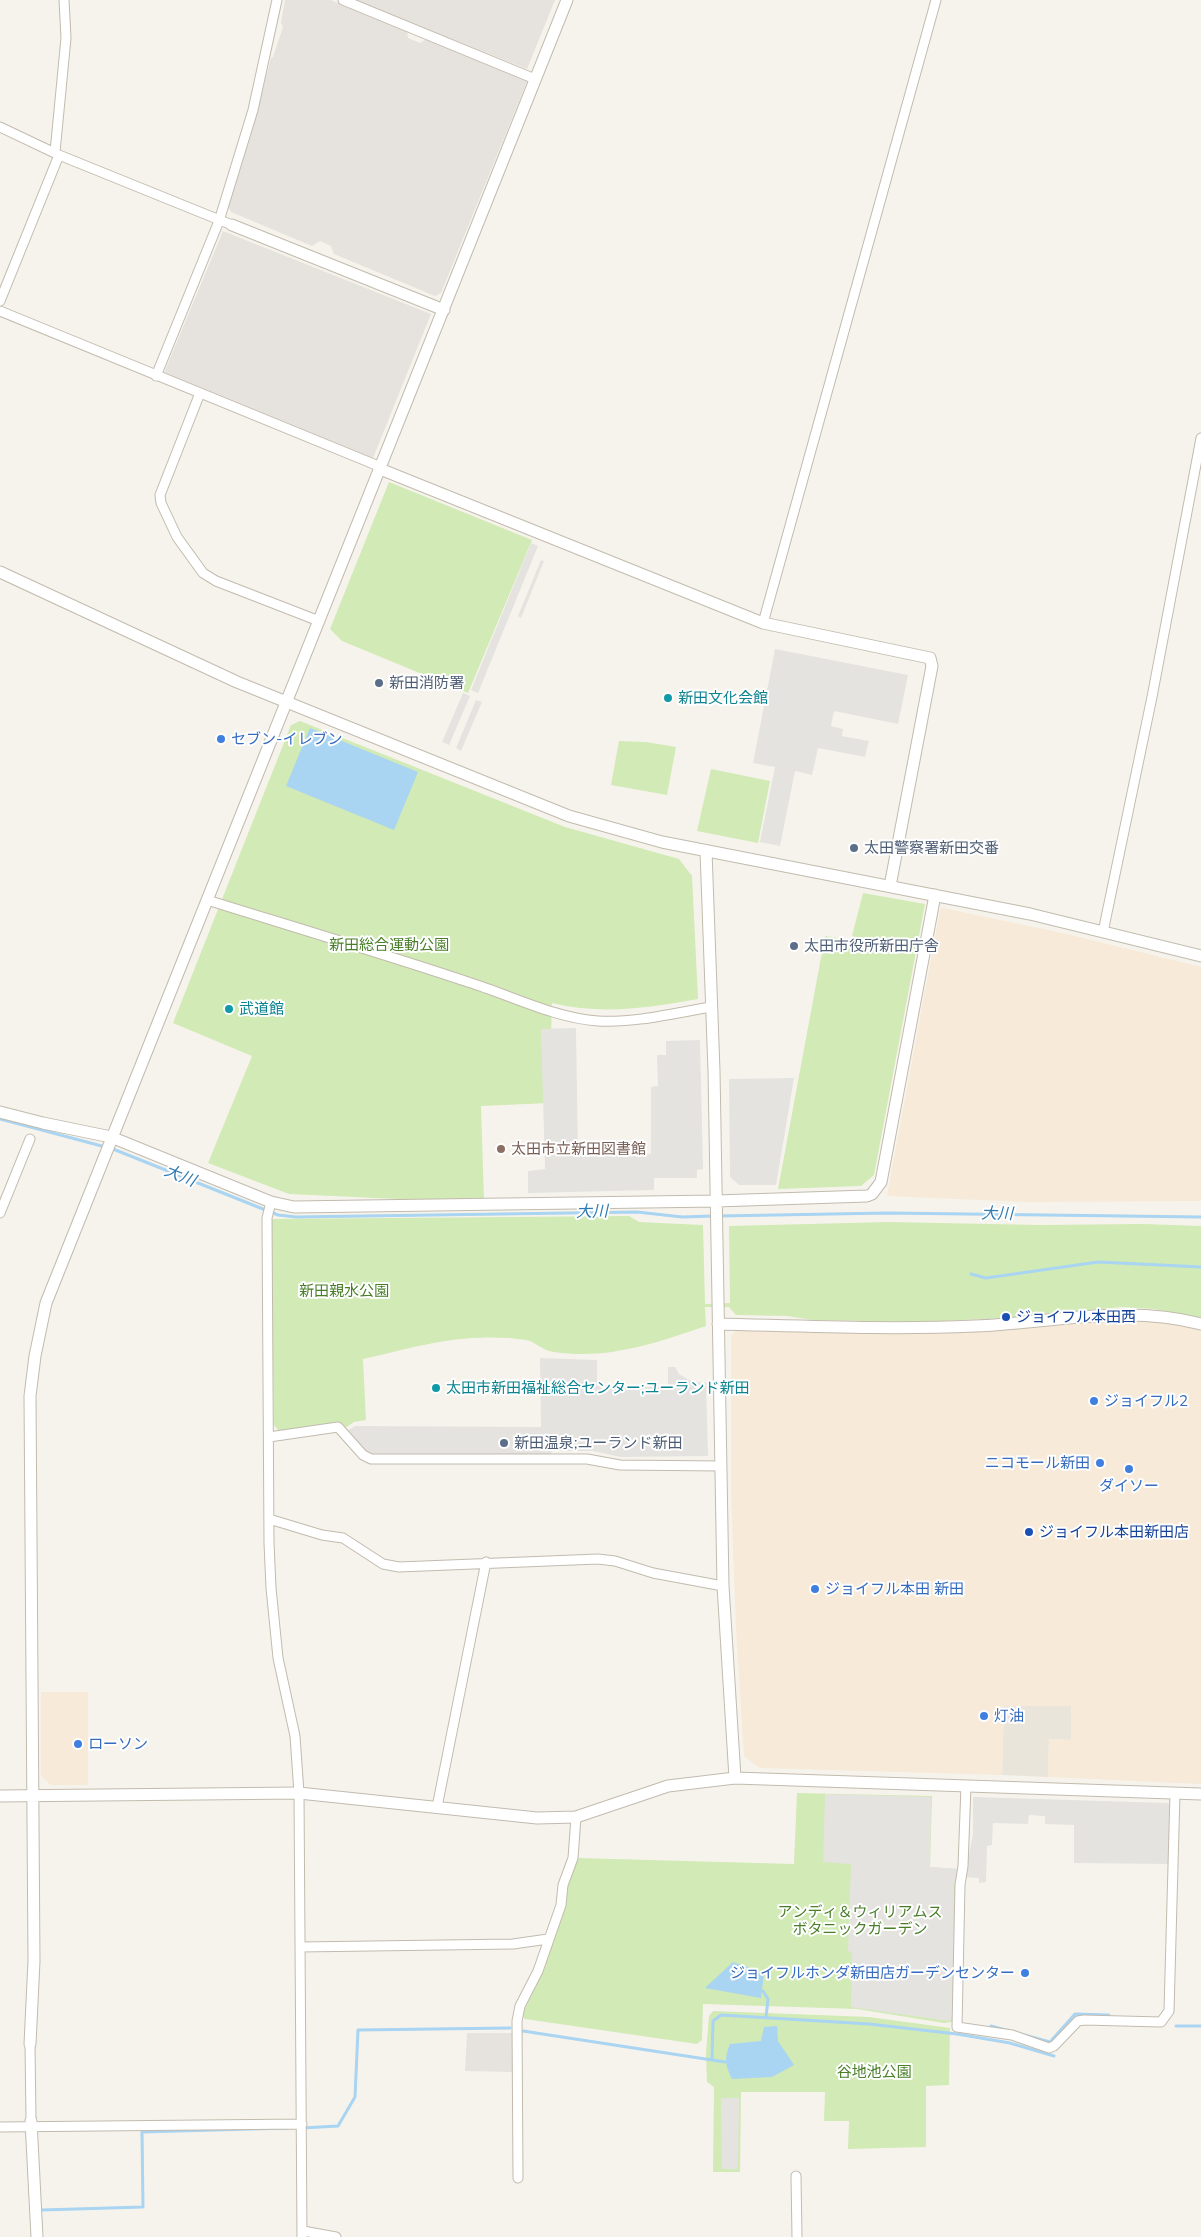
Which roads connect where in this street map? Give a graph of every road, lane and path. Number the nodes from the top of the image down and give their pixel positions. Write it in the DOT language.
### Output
graph roads {
  1 [pos="64,0"];
  2 [pos="277,0"];
  3 [pos="344,0"];
  4 [pos="568,0"];
  5 [pos="936,0"];
  6 [pos="535,79"];
  7 [pos="0,127"];
  8 [pos="57,153"];
  9 [pos="220,221"];
  10 [pos="232,225"];
  11 [pos="0,301"];
  12 [pos="444,310"];
  13 [pos="0,311"];
  14 [pos="156,376"];
  15 [pos="200,393"];
  16 [pos="1201,438"];
  17 [pos="380,468"];
  18 [pos="0,572"];
  19 [pos="319,621"];
  20 [pos="762,623"];
  21 [pos="286,702"];
  22 [pos="706,851"];
  23 [pos="890,886"];
  24 [pos="935,895"];
  25 [pos="206,900"];
  26 [pos="1103,932"];
  27 [pos="1201,956"];
  28 [pos="711,1007"];
  29 [pos="0,1112"];
  30 [pos="30,1139"];
  31 [pos="108,1145"];
  32 [pos="271,1202"];
  33 [pos="716,1205"];
  34 [pos="0,1213"];
  35 [pos="718,1324"];
  36 [pos="1201,1324"];
  37 [pos="269,1437"];
  38 [pos="720,1466"];
  39 [pos="269,1519"];
  40 [pos="486,1562"];
  41 [pos="723,1586"];
  42 [pos="735,1778"];
  43 [pos="966,1786"];
  44 [pos="1175,1792"];
  45 [pos="299,1793"];
  46 [pos="1201,1794"];
  47 [pos="33,1795"];
  48 [pos="0,1796"];
  49 [pos="437,1807"];
  50 [pos="576,1817"];
  51 [pos="548,1939"];
  52 [pos="300,1947"];
  53 [pos="30,2044"];
  54 [pos="31,2124"];
  55 [pos="302,2124"];
  56 [pos="0,2127"];
  57 [pos="796,2176"];
  58 [pos="518,2178"];
  59 [pos="302,2234"];
  60 [pos="37,2237"];
  61 [pos="336,2237"];
  62 [pos="797,2237"];
  1 -- 8 [label="street"];
  2 -- 9 [label="street"];
  3 -- 6 [label="street"];
  4 -- 6 [label="street"];
  5 -- 20 [label="street"];
  6 -- 12 [label="street"];
  7 -- 8 [label="street"];
  8 -- 9 [label="street"];
  8 -- 11 [label="street"];
  9 -- 10 [label="street"];
  9 -- 14 [label="street"];
  10 -- 12 [label="street"];
  12 -- 17 [label="street"];
  13 -- 14 [label="street"];
  14 -- 15 [label="street"];
  15 -- 17 [label="street"];
  15 -- 19 [label="street"];
  16 -- 26 [label="street"];
  17 -- 19 [label="street"];
  17 -- 20 [label="street"];
  18 -- 21 [label="street"];
  19 -- 21 [label="street"];
  20 -- 23 [label="street"];
  21 -- 22 [label="street"];
  21 -- 25 [label="street"];
  22 -- 23 [label="street"];
  22 -- 28 [label="street"];
  23 -- 24 [label="street"];
  24 -- 26 [label="street"];
  24 -- 33 [label="street"];
  25 -- 28 [label="street"];
  25 -- 31 [label="street"];
  26 -- 27 [label="street"];
  28 -- 33 [label="street"];
  29 -- 31 [label="street"];
  30 -- 34 [label="street"];
  31 -- 32 [label="street"];
  31 -- 47 [label="street"];
  32 -- 33 [label="street"];
  32 -- 37 [label="street"];
  33 -- 35 [label="street"];
  35 -- 36 [label="street"];
  35 -- 38 [label="street"];
  37 -- 38 [label="street"];
  37 -- 39 [label="street"];
  38 -- 41 [label="street"];
  39 -- 40 [label="street"];
  39 -- 45 [label="street"];
  40 -- 41 [label="street"];
  40 -- 49 [label="street"];
  41 -- 42 [label="street"];
  42 -- 43 [label="street"];
  42 -- 50 [label="street"];
  43 -- 44 [label="street"];
  43 -- 44 [label="street"];
  44 -- 46 [label="street"];
  45 -- 47 [label="street"];
  45 -- 49 [label="street"];
  45 -- 52 [label="street"];
  47 -- 48 [label="street"];
  47 -- 53 [label="street"];
  49 -- 50 [label="street"];
  50 -- 51 [label="street"];
  51 -- 52 [label="street"];
  51 -- 58 [label="street"];
  52 -- 55 [label="street"];
  53 -- 54 [label="street"];
  54 -- 55 [label="street"];
  54 -- 56 [label="street"];
  54 -- 60 [label="street"];
  55 -- 59 [label="street"];
  57 -- 62 [label="street"];
  59 -- 61 [label="street"];
}
